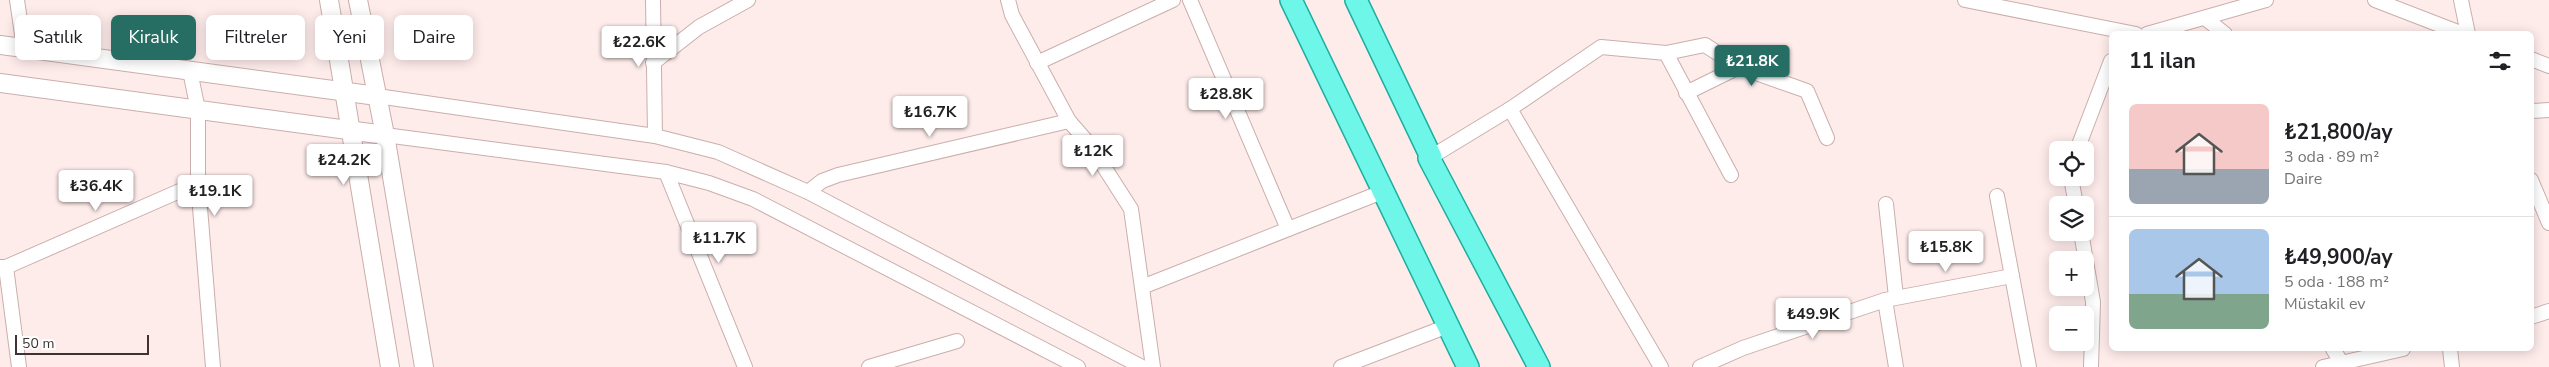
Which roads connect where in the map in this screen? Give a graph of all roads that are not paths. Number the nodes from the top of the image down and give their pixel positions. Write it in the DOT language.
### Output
graph roads {
  1 [pos="17,0"];
  2 [pos="329,0"];
  3 [pos="358,0"];
  4 [pos="653,0"];
  5 [pos="748,0"];
  6 [pos="1008,0"];
  7 [pos="1173,0"];
  8 [pos="1190,0"];
  9 [pos="1291,0"];
  10 [pos="1356,0"];
  11 [pos="1965,0"];
  12 [pos="2266,0"];
  13 [pos="2375,0"];
  14 [pos="2461,0"];
  15 [pos="19,15"];
  16 [pos="2205,18"];
  17 [pos="2117,31"];
  18 [pos="2158,31"];
  19 [pos="2221,31"];
  20 [pos="2455,31"];
  21 [pos="2467,31"];
  22 [pos="0,45"];
  23 [pos="15,47"];
  24 [pos="1666,52"];
  25 [pos="101,59"];
  26 [pos="2534,60"];
  27 [pos="653,63"];
  28 [pos="1037,63"];
  29 [pos="2109,66"];
  30 [pos="2549,66"];
  31 [pos="1738,67"];
  32 [pos="190,71"];
  33 [pos="0,83"];
  34 [pos="346,93"];
  35 [pos="1686,93"];
  36 [pos="377,96"];
  37 [pos="1510,109"];
  38 [pos="198,110"];
  39 [pos="2549,110"];
  40 [pos="2534,111"];
  41 [pos="1069,121"];
  42 [pos="352,132"];
  43 [pos="385,135"];
  44 [pos="655,136"];
  45 [pos="1827,138"];
  46 [pos="2080,141"];
  47 [pos="1431,157"];
  48 [pos="666,172"];
  49 [pos="1731,174"];
  50 [pos="198,183"];
  51 [pos="2534,187"];
  52 [pos="808,192"];
  53 [pos="1382,192"];
  54 [pos="1997,196"];
  55 [pos="1886,204"];
  56 [pos="2549,222"];
  57 [pos="1288,229"];
  58 [pos="2083,241"];
  59 [pos="3,267"];
  60 [pos="2012,276"];
  61 [pos="1142,287"];
  62 [pos="1891,299"];
  63 [pos="2549,311"];
  64 [pos="2534,316"];
  65 [pos="1448,326"];
  66 [pos="957,341"];
  67 [pos="2334,351"];
  68 [pos="2395,351"];
  69 [pos="2450,351"];
  70 [pos="1724,362"];
  71 [pos="2343,364"];
  72 [pos="19,367"];
  73 [pos="213,367"];
  74 [pos="390,367"];
  75 [pos="424,367"];
  76 [pos="745,367"];
  77 [pos="869,367"];
  78 [pos="1078,367"];
  79 [pos="1142,367"];
  80 [pos="1153,367"];
  81 [pos="1341,367"];
  82 [pos="1468,367"];
  83 [pos="1539,367"];
  84 [pos="1661,367"];
  85 [pos="1700,367"];
  86 [pos="1896,367"];
  87 [pos="2029,367"];
  88 [pos="2091,367"];
  89 [pos="2324,367"];
  90 [pos="2452,367"];
  1 -- 15 [label="street"];
  2 -- 34 [label="street"];
  3 -- 36 [label="street"];
  4 -- 27 [label="street"];
  5 -- 27 [label="street"];
  6 -- 28 [label="street"];
  7 -- 28 [label="street"];
  8 -- 57 [label="street"];
  9 -- 53 [label="main road"];
  10 -- 47 [label="main road"];
  11 -- 17 [label="street"];
  12 -- 16 [label="street"];
  13 -- 20 [label="street"];
  14 -- 21 [label="street"];
  16 -- 18 [label="street"];
  16 -- 19 [label="street"];
  22 -- 23 [label="street"];
  24 -- 31 [label="street"];
  24 -- 35 [label="street"];
  24 -- 37 [label="street"];
  25 -- 32 [label="street"];
  26 -- 30 [label="street"];
  27 -- 44 [label="street"];
  28 -- 41 [label="street"];
  29 -- 46 [label="street"];
  31 -- 35 [label="street"];
  31 -- 45 [label="street"];
  32 -- 34 [label="street"];
  32 -- 38 [label="street"];
  33 -- 38 [label="street"];
  34 -- 36 [label="street"];
  34 -- 42 [label="street"];
  35 -- 49 [label="street"];
  36 -- 43 [label="street"];
  36 -- 44 [label="street"];
  37 -- 47 [label="street"];
  37 -- 84 [label="street"];
  38 -- 42 [label="street"];
  38 -- 50 [label="street"];
  39 -- 40 [label="street"];
  41 -- 52 [label="street"];
  41 -- 61 [label="street"];
  42 -- 43 [label="street"];
  42 -- 74 [label="street"];
  43 -- 48 [label="street"];
  43 -- 75 [label="street"];
  44 -- 52 [label="street"];
  47 -- 83 [label="main road"];
  48 -- 76 [label="street"];
  48 -- 78 [label="street"];
  50 -- 59 [label="street"];
  50 -- 73 [label="street"];
  51 -- 56 [label="street"];
  52 -- 79 [label="street"];
  53 -- 57 [label="street"];
  53 -- 65 [label="main road"];
  54 -- 60 [label="street"];
  55 -- 62 [label="street"];
  57 -- 61 [label="street"];
  58 -- 88 [label="street"];
  59 -- 72 [label="street"];
  60 -- 62 [label="street"];
  60 -- 87 [label="street"];
  61 -- 80 [label="street"];
  62 -- 70 [label="street"];
  62 -- 86 [label="street"];
  63 -- 64 [label="street"];
  65 -- 81 [label="street"];
  65 -- 82 [label="main road"];
  66 -- 77 [label="street"];
  67 -- 71 [label="street"];
  68 -- 71 [label="street"];
  69 -- 90 [label="street"];
  70 -- 85 [label="street"];
  71 -- 89 [label="street"];
}
